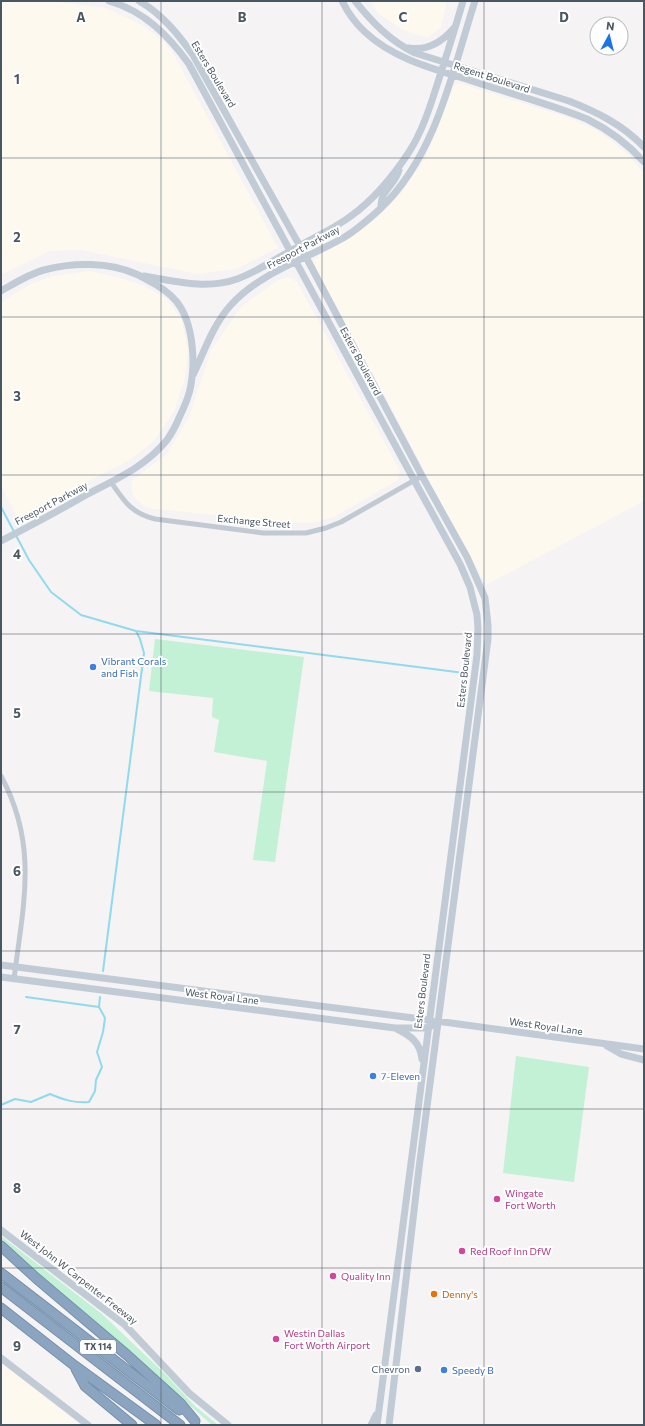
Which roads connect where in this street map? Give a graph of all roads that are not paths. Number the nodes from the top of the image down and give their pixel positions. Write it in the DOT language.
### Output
graph roads {
  1 [pos="109,1"];
  2 [pos="139,1"];
  3 [pos="342,1"];
  4 [pos="354,1"];
  5 [pos="463,1"];
  6 [pos="474,1"];
  7 [pos="456,25"];
  8 [pos="404,48"];
  9 [pos="444,62"];
  10 [pos="455,65"];
  11 [pos="442,71"];
  12 [pos="452,75"];
  13 [pos="644,147"];
  14 [pos="644,162"];
  15 [pos="399,166"];
  16 [pos="382,207"];
  17 [pos="300,246"];
  18 [pos="291,251"];
  19 [pos="306,256"];
  20 [pos="296,261"];
  21 [pos="138,275"];
  22 [pos="1,291"];
  23 [pos="192,377"];
  24 [pos="422,476"];
  25 [pos="414,480"];
  26 [pos="111,482"];
  27 [pos="1,541"];
  28 [pos="473,569"];
  29 [pos="464,573"];
  30 [pos="1,776"];
  31 [pos="1,965"];
  32 [pos="15,966"];
  33 [pos="1,977"];
  34 [pos="14,979"];
  35 [pos="429,1020"];
  36 [pos="438,1021"];
  37 [pos="395,1028"];
  38 [pos="428,1028"];
  39 [pos="603,1044"];
  40 [pos="644,1049"];
  41 [pos="644,1060"];
  42 [pos="423,1065"];
  43 [pos="1,1230"];
  44 [pos="1,1246"];
  45 [pos="1,1273"];
  46 [pos="1,1287"];
  47 [pos="1,1308"];
  48 [pos="1,1358"];
  49 [pos="75,1366"];
  50 [pos="379,1409"];
  51 [pos="197,1423"];
  52 [pos="88,1425"];
  53 [pos="132,1425"];
  54 [pos="156,1425"];
  55 [pos="180,1425"];
  56 [pos="228,1425"];
  57 [pos="371,1425"];
  58 [pos="377,1425"];
  59 [pos="388,1425"];
  1 -- 18 [label="main road, Esters Boulevard"];
  2 -- 17 [label="main road, Esters Boulevard"];
  3 -- 11 [label="main road, Regent Boulevard"];
  4 -- 8 [label="main road, Regent Boulevard"];
  5 -- 7 [label="main road, Freeport Parkway"];
  6 -- 10 [label="main road, Freeport Parkway"];
  7 -- 8 [label="main road"];
  7 -- 9 [label="main road, Freeport Parkway"];
  8 -- 9 [label="main road, Regent Boulevard"];
  9 -- 10 [label="main road, Regent Boulevard"];
  9 -- 11 [label="main road, Freeport Parkway"];
  10 -- 12 [label="main road, Freeport Parkway"];
  10 -- 13 [label="main road, Regent Boulevard"];
  11 -- 12 [label="main road, Regent Boulevard"];
  11 -- 15 [label="main road, Freeport Parkway"];
  12 -- 14 [label="main road, Regent Boulevard"];
  12 -- 16 [label="main road, Freeport Parkway"];
  15 -- 16 [label="main road"];
  15 -- 17 [label="main road, Freeport Parkway"];
  16 -- 19 [label="main road, Freeport Parkway"];
  17 -- 18 [label="main road, Freeport Parkway"];
  17 -- 19 [label="main road, Esters Boulevard"];
  18 -- 20 [label="main road, Esters Boulevard"];
  18 -- 21 [label="main road, Freeport Parkway"];
  19 -- 20 [label="main road, Freeport Parkway"];
  19 -- 24 [label="main road, Esters Boulevard"];
  20 -- 23 [label="main road, Freeport Parkway"];
  20 -- 25 [label="main road, Esters Boulevard"];
  21 -- 22 [label="main road"];
  21 -- 23 [label="main road"];
  23 -- 26 [label="main road, Freeport Parkway"];
  24 -- 25 [label="street, Exchange Street"];
  24 -- 28 [label="main road, Esters Boulevard"];
  25 -- 26 [label="street, Exchange Street"];
  25 -- 29 [label="main road, Esters Boulevard"];
  26 -- 27 [label="main road, Freeport Parkway"];
  28 -- 29 [label="main road"];
  28 -- 36 [label="main road, Esters Boulevard"];
  29 -- 35 [label="main road, Esters Boulevard"];
  30 -- 32 [label="street"];
  31 -- 32 [label="main road, West Royal Lane"];
  32 -- 34 [label="street"];
  32 -- 35 [label="main road, West Royal Lane"];
  33 -- 34 [label="main road, West Royal Lane"];
  34 -- 37 [label="main road, West Royal Lane"];
  35 -- 36 [label="main road, West Royal Lane"];
  35 -- 38 [label="main road, Esters Boulevard"];
  36 -- 38 [label="main road"];
  36 -- 39 [label="main road, West Royal Lane"];
  36 -- 59 [label="main road, Esters Boulevard"];
  37 -- 38 [label="main road, West Royal Lane"];
  37 -- 42 [label="main road"];
  38 -- 42 [label="main road, Esters Boulevard"];
  39 -- 40 [label="main road, West Royal Lane"];
  39 -- 41 [label="main road, West Royal Lane"];
  42 -- 50 [label="main road, Esters Boulevard"];
  43 -- 56 [label="main road, West John W Carpenter Freeway"];
  44 -- 51 [label="highway"];
  45 -- 51 [label="highway, TX 114"];
  46 -- 55 [label="highway"];
  47 -- 49 [label="highway, TX 114"];
  48 -- 52 [label="main road"];
  49 -- 53 [label="highway"];
  49 -- 54 [label="highway, TX 114"];
  50 -- 57 [label="main road"];
  50 -- 58 [label="main road, Esters Boulevard"];
}
